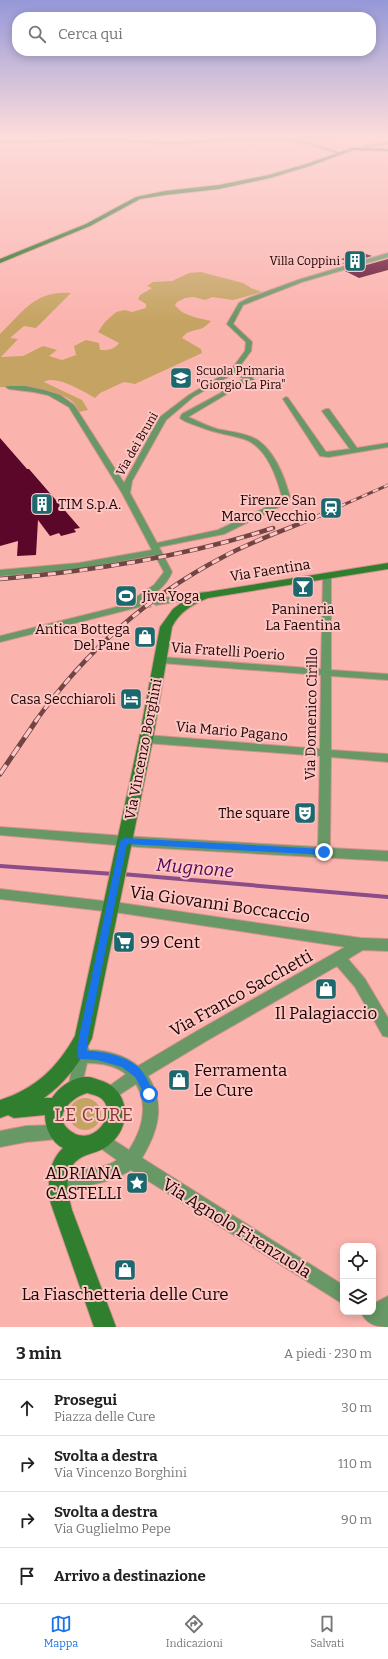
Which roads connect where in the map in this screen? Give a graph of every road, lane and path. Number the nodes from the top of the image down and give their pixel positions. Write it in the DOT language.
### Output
graph roads {
  1 [pos="144,197"];
  2 [pos="388,255"];
  3 [pos="0,261"];
  4 [pos="233,371"];
  5 [pos="9,386"];
  6 [pos="286,399"];
  7 [pos="326,411"];
  8 [pos="168,414"];
  9 [pos="184,418"];
  10 [pos="388,445"];
  11 [pos="355,451"];
  12 [pos="126,493"];
  13 [pos="155,549"];
  14 [pos="388,566"];
  15 [pos="0,573"];
  16 [pos="327,576"];
  17 [pos="205,595"];
  18 [pos="156,602"];
  19 [pos="141,604"];
  20 [pos="130,605"];
  21 [pos="0,639"];
  22 [pos="161,660"];
  23 [pos="326,672"];
  24 [pos="388,677"];
  25 [pos="146,739"];
  26 [pos="324,753"];
  27 [pos="388,758"];
  28 [pos="0,831"];
  29 [pos="123,848"];
  30 [pos="324,852"];
  31 [pos="388,856"];
  32 [pos="0,894"];
  33 [pos="110,907"];
  34 [pos="361,944"];
  35 [pos="388,945"];
  36 [pos="340,958"];
  37 [pos="388,1031"];
  38 [pos="83,1047"];
  39 [pos="138,1074"];
  40 [pos="75,1088"];
  41 [pos="110,1094"];
  42 [pos="56,1106"];
  43 [pos="0,1109"];
  44 [pos="58,1132"];
  45 [pos="0,1139"];
  46 [pos="102,1140"];
  47 [pos="81,1145"];
  48 [pos="131,1160"];
  49 [pos="59,1185"];
  50 [pos="340,1293"];
  51 [pos="388,1305"];
  52 [pos="376,1311"];
  53 [pos="374,1315"];
  54 [pos="388,1324"];
  55 [pos="105,1327"];
  1 -- 3 [label="main road"];
  2 -- 4 [label="street, Via dei Bruni"];
  4 -- 8 [label="street, Via dei Bruni"];
  4 -- 9 [label="street"];
  5 -- 12 [label="street"];
  6 -- 11 [label="street"];
  7 -- 11 [label="street"];
  8 -- 9 [label="street"];
  8 -- 12 [label="street, Via dei Bruni"];
  9 -- 13 [label="street"];
  10 -- 11 [label="street"];
  12 -- 13 [label="street, Via dei Bruni"];
  13 -- 15 [label="street"];
  13 -- 20 [label="street, Via dei Bruni"];
  14 -- 16 [label="street, Via Faentina"];
  16 -- 17 [label="street, Via Faentina"];
  16 -- 23 [label="street, Via Domenico Cirillo"];
  17 -- 18 [label="street, Via Faentina"];
  17 -- 22 [label="street, Via Vincenzo Borghini"];
  19 -- 20 [label="street"];
  20 -- 21 [label="street"];
  22 -- 23 [label="street, Via Fratelli Poerio"];
  22 -- 25 [label="street, Via Vincenzo Borghini"];
  23 -- 24 [label="street, Via Fratelli Poerio"];
  23 -- 26 [label="street, Via Domenico Cirillo"];
  25 -- 26 [label="street, Via Mario Pagano"];
  25 -- 29 [label="street, Via Vincenzo Borghini"];
  26 -- 27 [label="street, Via Mario Pagano"];
  26 -- 30 [label="street, Via Domenico Cirillo"];
  28 -- 29 [label="street"];
  29 -- 30 [label="street"];
  29 -- 33 [label="street, Via Vincenzo Borghini"];
  30 -- 31 [label="street"];
  32 -- 33 [label="street, Via Giovanni Boccaccio"];
  33 -- 34 [label="street, Via Giovanni Boccaccio"];
  33 -- 38 [label="street, Via Vincenzo Borghini"];
  34 -- 35 [label="street, Via Giovanni Boccaccio"];
  34 -- 36 [label="street, Via Franco Sacchetti"];
  36 -- 37 [label="street"];
  36 -- 39 [label="street, Via Franco Sacchetti"];
  38 -- 39 [label="street"];
  38 -- 40 [label="street"];
  38 -- 43 [label="street"];
  39 -- 41 [label="street, Via Franco Sacchetti"];
  39 -- 48 [label="street"];
  40 -- 41 [label="street"];
  40 -- 42 [label="street"];
  41 -- 46 [label="street"];
  42 -- 43 [label="street"];
  42 -- 44 [label="street"];
  44 -- 45 [label="street"];
  44 -- 47 [label="street"];
  46 -- 47 [label="street"];
  46 -- 48 [label="street, Via Agnolo Firenzuola"];
  47 -- 49 [label="street"];
  48 -- 49 [label="street"];
  48 -- 50 [label="street, Via Agnolo Firenzuola"];
  49 -- 55 [label="street"];
  51 -- 52 [label="street"];
  53 -- 54 [label="street"];
}
